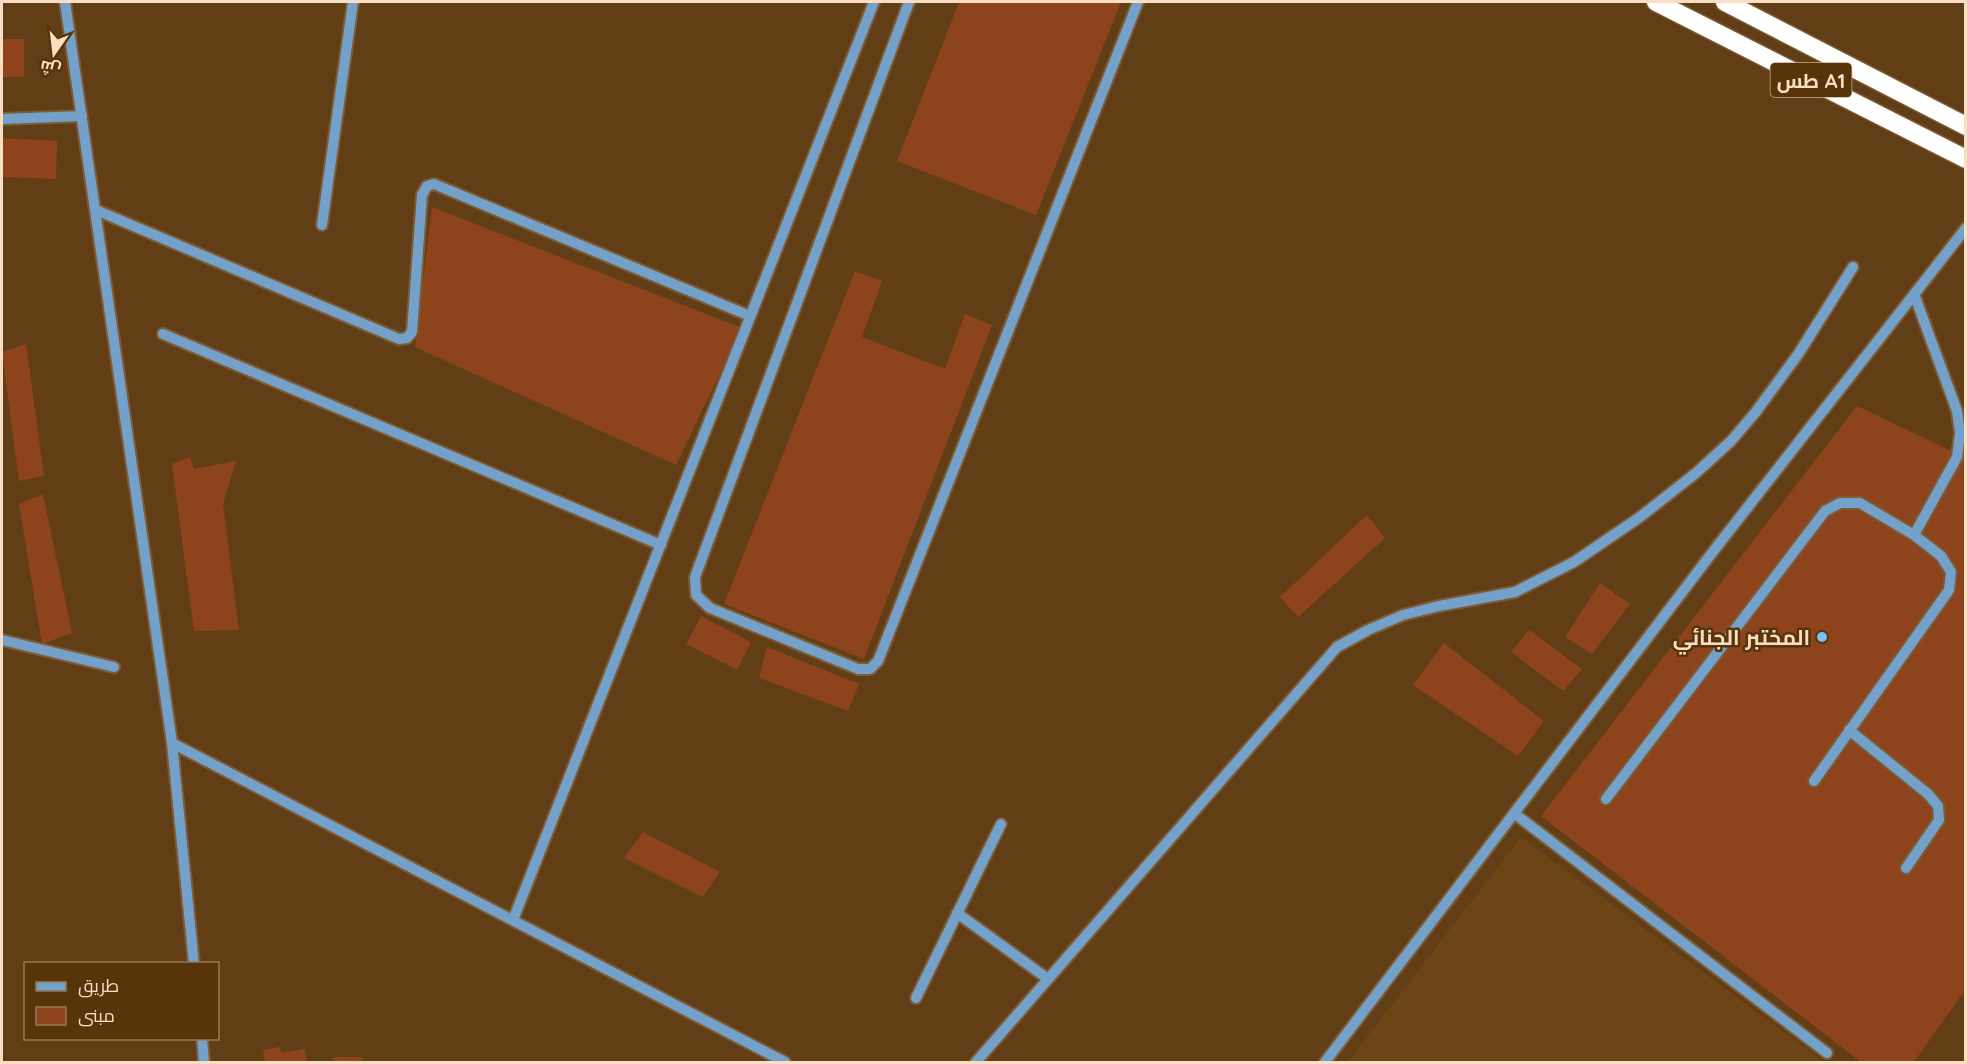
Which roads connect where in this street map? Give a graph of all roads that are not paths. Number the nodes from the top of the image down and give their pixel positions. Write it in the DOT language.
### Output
graph roads {
  1 [pos="65,2"];
  2 [pos="353,2"];
  3 [pos="874,2"];
  4 [pos="909,2"];
  5 [pos="1138,2"];
  6 [pos="1656,2"];
  7 [pos="1725,2"];
  8 [pos="1748,7"];
  9 [pos="82,116"];
  10 [pos="2,119"];
  11 [pos="1965,126"];
  12 [pos="1963,152"];
  13 [pos="96,210"];
  14 [pos="322,225"];
  15 [pos="1965,228"];
  16 [pos="1853,267"];
  17 [pos="1914,294"];
  18 [pos="750,316"];
  19 [pos="163,334"];
  20 [pos="1914,535"];
  21 [pos="661,545"];
  22 [pos="2,640"];
  23 [pos="114,667"];
  24 [pos="1849,730"];
  25 [pos="172,743"];
  26 [pos="1814,781"];
  27 [pos="1606,799"];
  28 [pos="1515,814"];
  29 [pos="1001,824"];
  30 [pos="1906,868"];
  31 [pos="957,913"];
  32 [pos="513,920"];
  33 [pos="194,962"];
  34 [pos="1048,979"];
  35 [pos="916,998"];
  36 [pos="202,1040"];
  37 [pos="1827,1053"];
  38 [pos="204,1062"];
  39 [pos="785,1062"];
  40 [pos="976,1062"];
  41 [pos="1325,1062"];
  1 -- 9 [label="street"];
  2 -- 14 [label="street"];
  3 -- 18 [label="street"];
  4 -- 5 [label="street"];
  6 -- 12 [label="highway, طس A1"];
  7 -- 8 [label="highway, طس A1"];
  8 -- 11 [label="highway, طس A1"];
  9 -- 10 [label="street"];
  9 -- 13 [label="street"];
  13 -- 18 [label="street"];
  13 -- 25 [label="street"];
  15 -- 17 [label="street"];
  16 -- 34 [label="street"];
  17 -- 20 [label="street"];
  17 -- 28 [label="street"];
  18 -- 21 [label="street"];
  19 -- 21 [label="street"];
  20 -- 24 [label="street"];
  20 -- 27 [label="street"];
  21 -- 32 [label="street"];
  22 -- 23 [label="street"];
  24 -- 26 [label="street"];
  24 -- 30 [label="street"];
  25 -- 32 [label="street"];
  25 -- 33 [label="street"];
  28 -- 37 [label="street"];
  28 -- 41 [label="street"];
  29 -- 31 [label="street"];
  31 -- 34 [label="street"];
  31 -- 35 [label="street"];
  32 -- 39 [label="street"];
  34 -- 40 [label="street"];
  36 -- 38 [label="street"];
}
